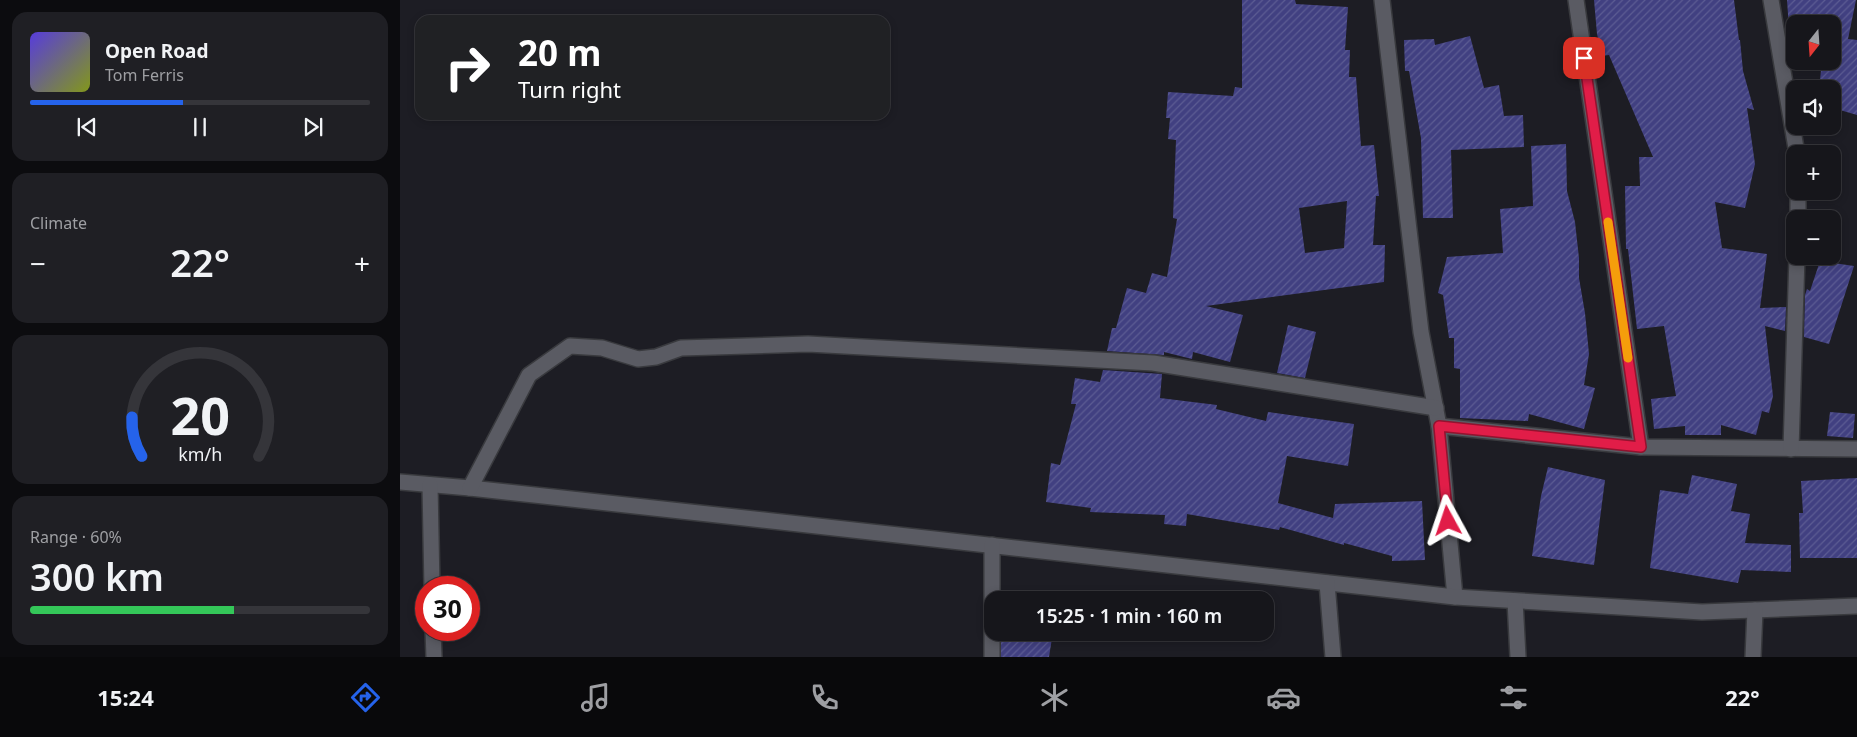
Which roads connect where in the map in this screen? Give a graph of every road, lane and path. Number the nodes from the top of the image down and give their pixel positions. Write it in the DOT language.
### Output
graph roads {
  1 [pos="1382,0"];
  2 [pos="1576,0"];
  3 [pos="1771,0"];
  4 [pos="1795,145"];
  5 [pos="1797,265"];
  6 [pos="1436,408"];
  7 [pos="1439,426"];
  8 [pos="1641,447"];
  9 [pos="1791,449"];
  10 [pos="1857,449"];
  11 [pos="400,482"];
  12 [pos="430,485"];
  13 [pos="470,488"];
  14 [pos="992,545"];
  15 [pos="432,576"];
  16 [pos="1328,583"];
  17 [pos="1455,597"];
  18 [pos="1515,601"];
  19 [pos="1857,606"];
  20 [pos="1755,610"];
  21 [pos="433,641"];
  22 [pos="434,657"];
  23 [pos="992,657"];
  24 [pos="1333,657"];
  25 [pos="1518,657"];
  26 [pos="1753,657"];
  1 -- 6 [label="street"];
  2 -- 8 [label="street"];
  3 -- 4 [label="street"];
  5 -- 9 [label="street"];
  6 -- 7 [label="street"];
  6 -- 13 [label="street"];
  7 -- 8 [label="street"];
  7 -- 17 [label="street"];
  8 -- 9 [label="street"];
  9 -- 10 [label="street"];
  11 -- 12 [label="street"];
  12 -- 13 [label="street"];
  12 -- 15 [label="street"];
  13 -- 14 [label="street"];
  14 -- 16 [label="street"];
  14 -- 23 [label="street"];
  16 -- 17 [label="street"];
  16 -- 24 [label="street"];
  17 -- 18 [label="street"];
  18 -- 20 [label="street"];
  18 -- 25 [label="street"];
  19 -- 20 [label="street"];
  20 -- 26 [label="street"];
  21 -- 22 [label="street"];
}
